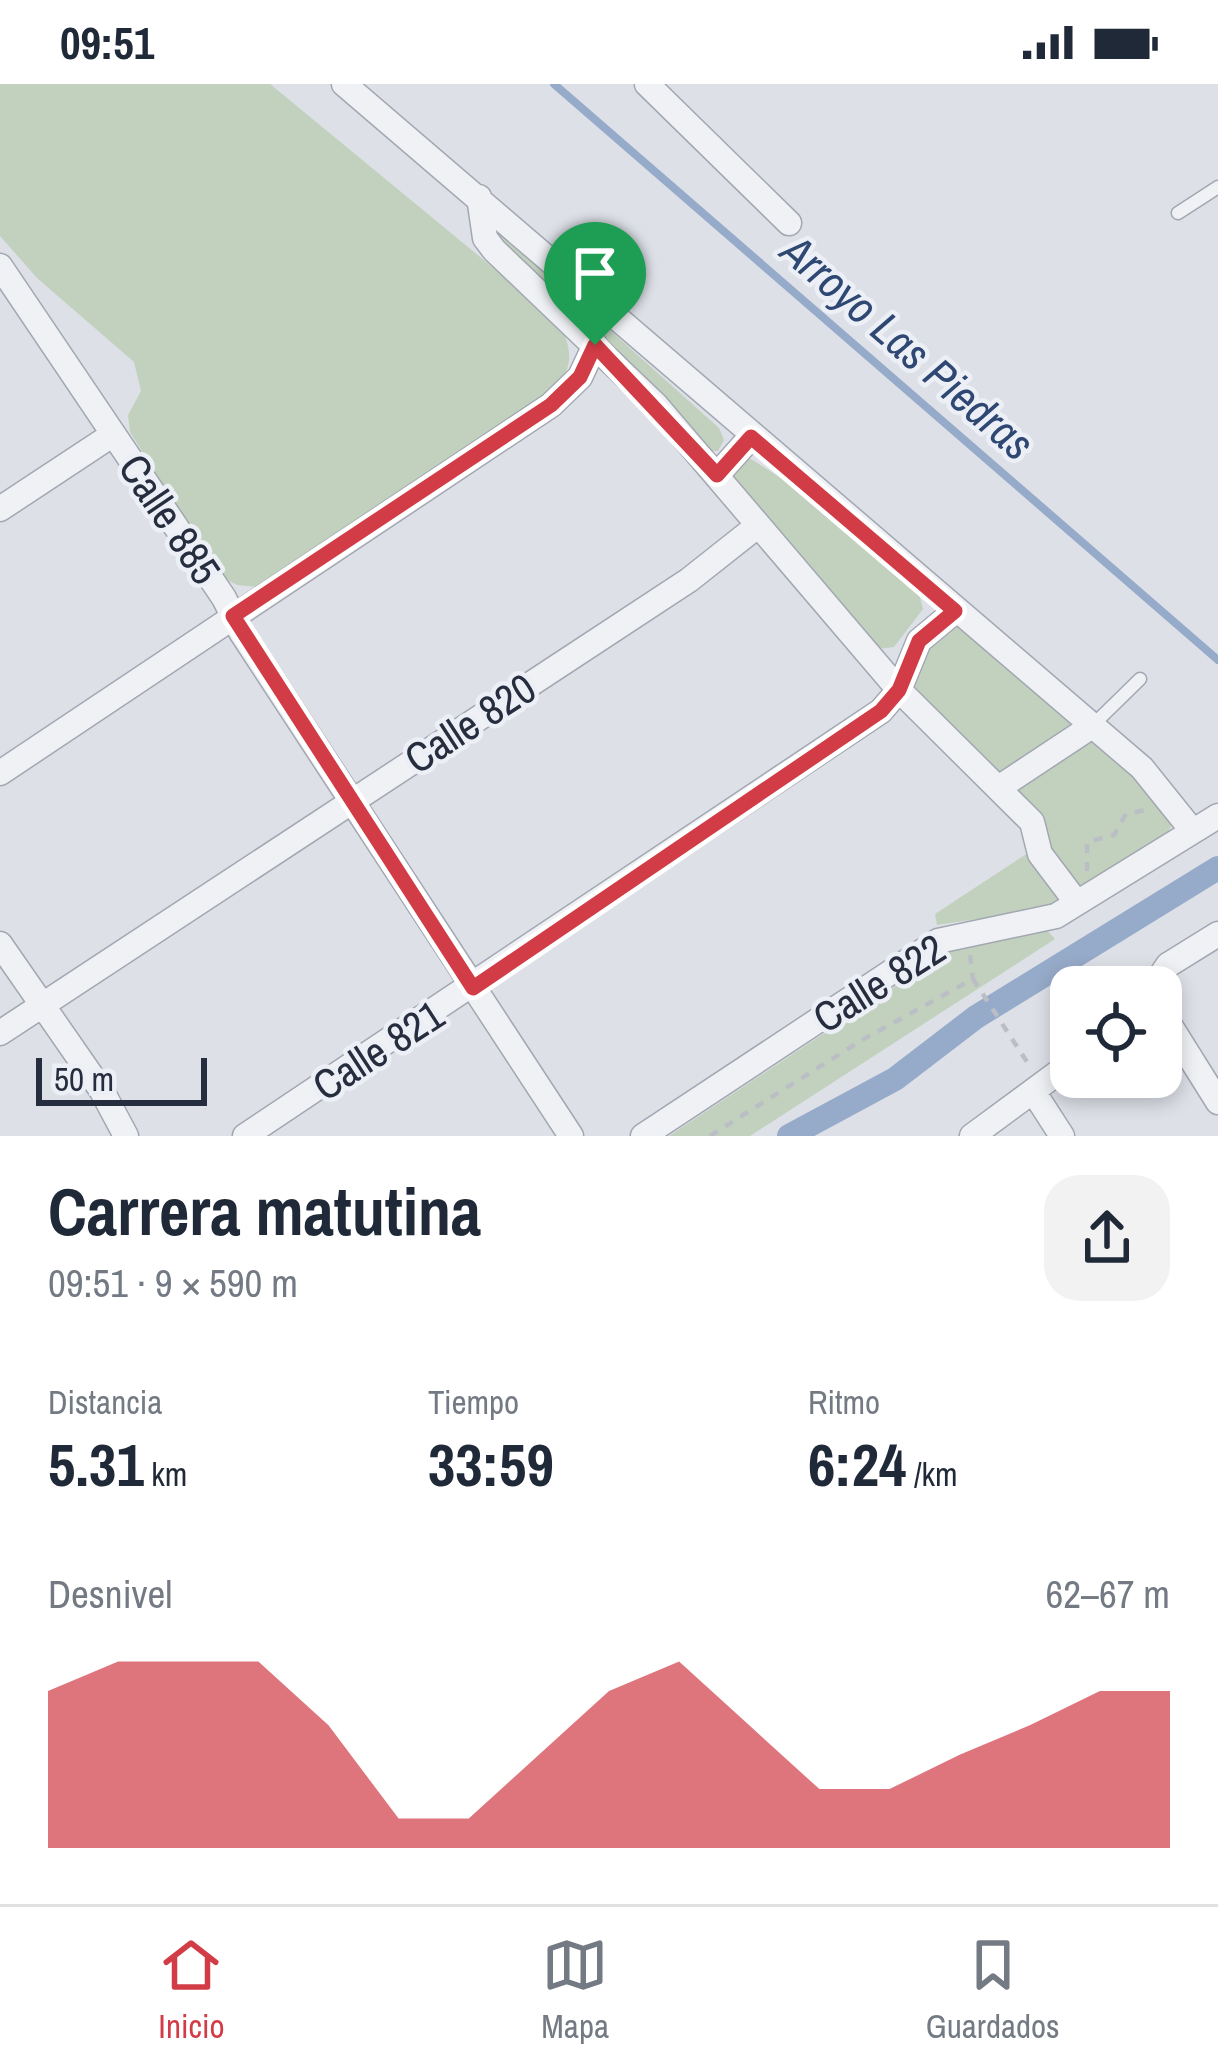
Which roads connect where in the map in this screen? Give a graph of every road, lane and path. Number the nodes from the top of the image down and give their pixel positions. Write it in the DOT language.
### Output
graph roads {
  1 [pos="344,84"];
  2 [pos="647,84"];
  3 [pos="1218,187"];
  4 [pos="478,196"];
  5 [pos="1178,213"];
  6 [pos="789,223"];
  7 [pos="0,266"];
  8 [pos="595,345"];
  9 [pos="112,435"];
  10 [pos="751,437"];
  11 [pos="717,475"];
  12 [pos="0,509"];
  13 [pos="755,526"];
  14 [pos="955,611"];
  15 [pos="233,616"];
  16 [pos="1140,680"];
  17 [pos="899,690"];
  18 [pos="1092,726"];
  19 [pos="0,773"];
  20 [pos="1000,787"];
  21 [pos="352,801"];
  22 [pos="1157,808"];
  23 [pos="1218,815"];
  24 [pos="1191,829"];
  25 [pos="1104,872"];
  26 [pos="1077,902"];
  27 [pos="1218,934"];
  28 [pos="0,944"];
  29 [pos="1167,966"];
  30 [pos="473,988"];
  31 [pos="42,1005"];
  32 [pos="0,1033"];
  33 [pos="1182,1044"];
  34 [pos="1050,1078"];
  35 [pos="1037,1088"];
  36 [pos="1218,1102"];
  37 [pos="126,1136"];
  38 [pos="245,1136"];
  39 [pos="571,1136"];
  40 [pos="644,1136"];
  41 [pos="710,1136"];
  42 [pos="972,1136"];
  43 [pos="1062,1136"];
  1 -- 4 [label="street"];
  2 -- 6 [label="street"];
  3 -- 5 [label="lane"];
  4 -- 8 [label="street"];
  4 -- 10 [label="street"];
  7 -- 9 [label="street, Calle 885"];
  8 -- 11 [label="street"];
  8 -- 15 [label="street"];
  9 -- 12 [label="street"];
  9 -- 15 [label="street, Calle 885"];
  10 -- 11 [label="street"];
  10 -- 14 [label="street"];
  11 -- 13 [label="street"];
  13 -- 17 [label="street"];
  13 -- 21 [label="street, Calle 820"];
  14 -- 17 [label="street, Calle 821"];
  14 -- 18 [label="street"];
  15 -- 19 [label="street"];
  15 -- 21 [label="street, Calle 885"];
  16 -- 18 [label="lane"];
  17 -- 20 [label="street"];
  17 -- 30 [label="street, Calle 821"];
  18 -- 20 [label="street"];
  18 -- 24 [label="street"];
  20 -- 26 [label="street"];
  21 -- 30 [label="street, Calle 885"];
  21 -- 31 [label="street, Calle 820"];
  22 -- 25 [label="path"];
  23 -- 24 [label="street, Calle 822"];
  24 -- 26 [label="street, Calle 822"];
  26 -- 40 [label="street, Calle 822"];
  27 -- 29 [label="street"];
  28 -- 31 [label="street"];
  30 -- 38 [label="street, Calle 821"];
  30 -- 39 [label="street, Calle 885"];
  31 -- 32 [label="street, Calle 820"];
  31 -- 37 [label="street"];
  33 -- 36 [label="street"];
  34 -- 35 [label="street"];
  35 -- 41 [label="path"];
  35 -- 42 [label="street"];
  35 -- 43 [label="street"];
}
